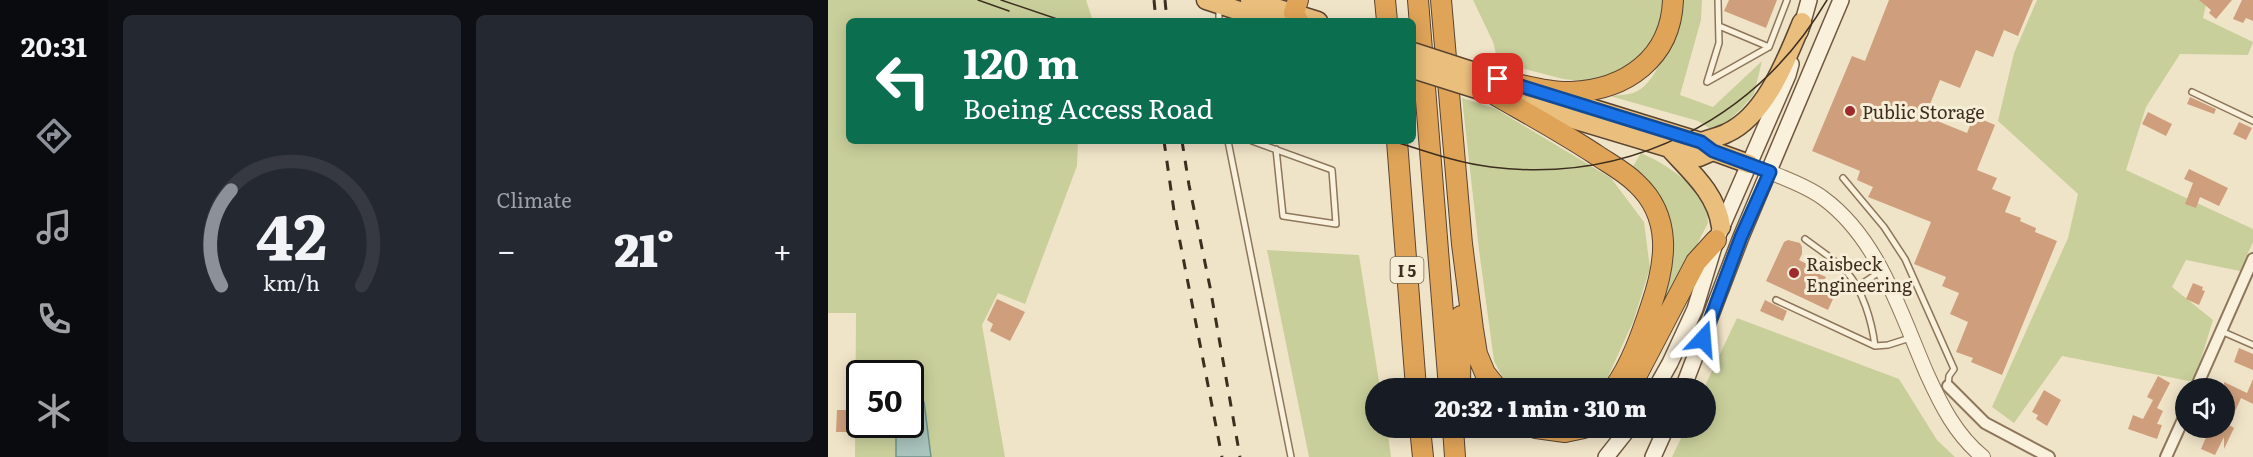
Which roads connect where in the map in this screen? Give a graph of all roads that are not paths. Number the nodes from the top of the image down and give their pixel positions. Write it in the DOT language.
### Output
graph roads {
  1 [pos="1250,0"];
  2 [pos="1385,0"];
  3 [pos="1418,0"];
  4 [pos="1441,0"];
  5 [pos="1450,0"];
  6 [pos="1673,0"];
  7 [pos="1718,0"];
  8 [pos="1786,0"];
  9 [pos="1809,0"];
  10 [pos="1841,0"];
  11 [pos="1214,8"];
  12 [pos="1297,11"];
  13 [pos="1257,18"];
  14 [pos="1312,18"];
  15 [pos="1387,18"];
  16 [pos="1802,22"];
  17 [pos="1719,26"];
  18 [pos="1769,47"];
  19 [pos="1416,53"];
  20 [pos="1416,70"];
  21 [pos="1494,86"];
  22 [pos="2192,92"];
  23 [pos="1451,114"];
  24 [pos="2253,121"];
  25 [pos="1229,144"];
  26 [pos="1261,144"];
  27 [pos="1397,144"];
  28 [pos="1668,147"];
  29 [pos="1707,147"];
  30 [pos="1276,149"];
  31 [pos="1749,164"];
  32 [pos="1770,172"];
  33 [pos="1843,178"];
  34 [pos="1719,234"];
  35 [pos="1805,239"];
  36 [pos="1461,244"];
  37 [pos="2253,259"];
  38 [pos="1882,271"];
  39 [pos="1857,287"];
  40 [pos="1776,300"];
  41 [pos="2221,331"];
  42 [pos="1911,337"];
  43 [pos="2253,345"];
  44 [pos="1875,346"];
  45 [pos="1477,354"];
  46 [pos="1415,378"];
  47 [pos="1448,378"];
  48 [pos="1460,378"];
  49 [pos="1482,378"];
  50 [pos="1489,378"];
  51 [pos="1620,378"];
  52 [pos="1635,378"];
  53 [pos="1662,378"];
  54 [pos="1687,378"];
  55 [pos="2200,378"];
  56 [pos="1948,386"];
  57 [pos="2175,437"];
  58 [pos="1421,438"];
  59 [pos="1454,438"];
  60 [pos="1458,438"];
  61 [pos="1621,438"];
  62 [pos="1662,438"];
  63 [pos="1292,457"];
  64 [pos="1423,457"];
  65 [pos="1457,457"];
  66 [pos="1606,457"];
  67 [pos="1653,457"];
  68 [pos="1983,457"];
  69 [pos="2049,457"];
  70 [pos="2166,457"];
  1 -- 12 [label="highway"];
  2 -- 15 [label="highway"];
  3 -- 47 [label="highway, I 5"];
  4 -- 23 [label="highway"];
  5 -- 23 [label="highway"];
  6 -- 21 [label="highway"];
  7 -- 17 [label="lane"];
  8 -- 18 [label="lane"];
  9 -- 16 [label="main road"];
  10 -- 32 [label="main road"];
  11 -- 13 [label="highway"];
  12 -- 14 [label="highway"];
  16 -- 29 [label="highway"];
  16 -- 31 [label="main road"];
  17 -- 18 [label="lane"];
  17 -- 18 [label="lane"];
  19 -- 21 [label="highway, bridge"];
  20 -- 21 [label="highway, bridge"];
  21 -- 28 [label="highway"];
  21 -- 29 [label="highway"];
  21 -- 51 [label="highway"];
  22 -- 24 [label="lane"];
  23 -- 36 [label="highway"];
  25 -- 63 [label="lane"];
  26 -- 30 [label="lane"];
  27 -- 46 [label="highway, I 5"];
  28 -- 29 [label="highway"];
  28 -- 34 [label="highway"];
  29 -- 31 [label="highway"];
  30 -- 30 [label="lane"];
  31 -- 32 [label="main road"];
  31 -- 34 [label="main road"];
  32 -- 38 [label="street"];
  32 -- 54 [label="main road"];
  33 -- 56 [label="lane"];
  34 -- 52 [label="highway"];
  34 -- 53 [label="main road"];
  35 -- 39 [label="lane"];
  36 -- 45 [label="highway"];
  36 -- 48 [label="highway"];
  37 -- 41 [label="street"];
  38 -- 39 [label="lane"];
  38 -- 42 [label="street"];
  39 -- 44 [label="lane"];
  40 -- 44 [label="lane"];
  41 -- 43 [label="lane"];
  41 -- 55 [label="street"];
  42 -- 44 [label="lane"];
  42 -- 68 [label="street"];
  45 -- 49 [label="highway"];
  45 -- 50 [label="highway"];
  56 -- 69 [label="street"];
  57 -- 70 [label="street"];
  58 -- 64 [label="highway"];
  59 -- 65 [label="highway"];
  60 -- 65 [label="highway"];
  61 -- 66 [label="main road"];
  62 -- 67 [label="main road"];
}
